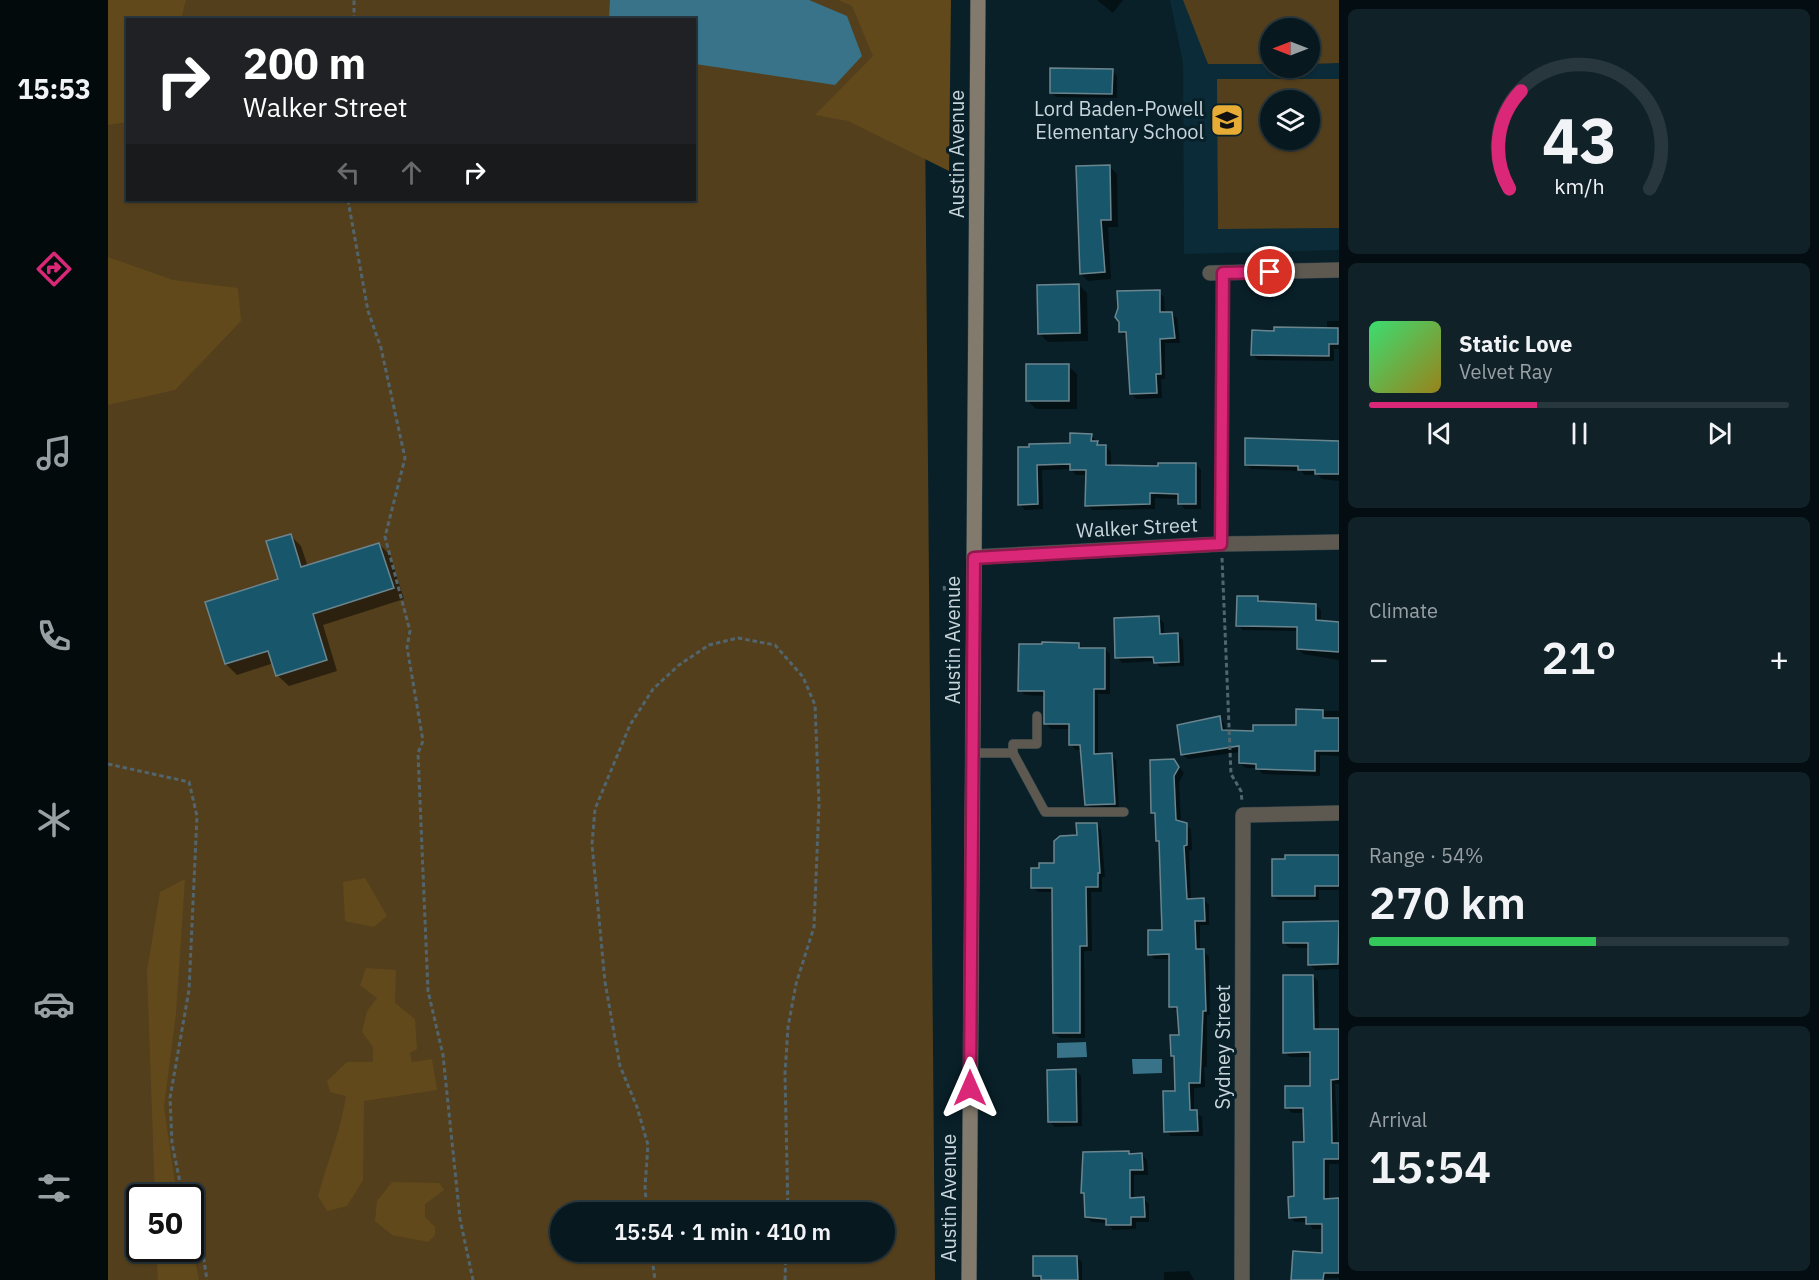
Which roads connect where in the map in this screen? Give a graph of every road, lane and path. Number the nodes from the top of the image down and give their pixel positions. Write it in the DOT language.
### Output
graph roads {
  1 [pos="354,0"];
  2 [pos="978,0"];
  3 [pos="354,18"];
  4 [pos="348,201"];
  5 [pos="1339,270"];
  6 [pos="1217,273"];
  7 [pos="1339,542"];
  8 [pos="1221,544"];
  9 [pos="974,558"];
  10 [pos="944,586"];
  11 [pos="945,593"];
  12 [pos="1037,716"];
  13 [pos="972,753"];
  14 [pos="1013,753"];
  15 [pos="108,764"];
  16 [pos="1124,812"];
  17 [pos="1339,813"];
  18 [pos="1243,815"];
  19 [pos="180,1184"];
  20 [pos="646,1202"];
  21 [pos="788,1202"];
  22 [pos="204,1260"];
  23 [pos="653,1262"];
  24 [pos="786,1262"];
  25 [pos="207,1280"];
  26 [pos="473,1280"];
  27 [pos="655,1280"];
  28 [pos="785,1280"];
  29 [pos="969,1280"];
  30 [pos="1242,1280"];
  1 -- 3 [label="path"];
  2 -- 9 [label="main road, Austin Avenue"];
  4 -- 26 [label="path"];
  5 -- 6 [label="street"];
  6 -- 8 [label="lane"];
  7 -- 8 [label="street, Walker Street"];
  8 -- 9 [label="street, Walker Street"];
  8 -- 18 [label="path"];
  9 -- 13 [label="main road, Austin Avenue"];
  10 -- 11 [label="path"];
  12 -- 14 [label="lane"];
  13 -- 14 [label="lane"];
  13 -- 29 [label="main road, Austin Avenue"];
  14 -- 16 [label="lane"];
  15 -- 19 [label="path"];
  17 -- 18 [label="street"];
  18 -- 30 [label="street, Sydney Street"];
  20 -- 21 [label="path"];
  22 -- 25 [label="path"];
  23 -- 27 [label="path"];
  24 -- 28 [label="path"];
}
